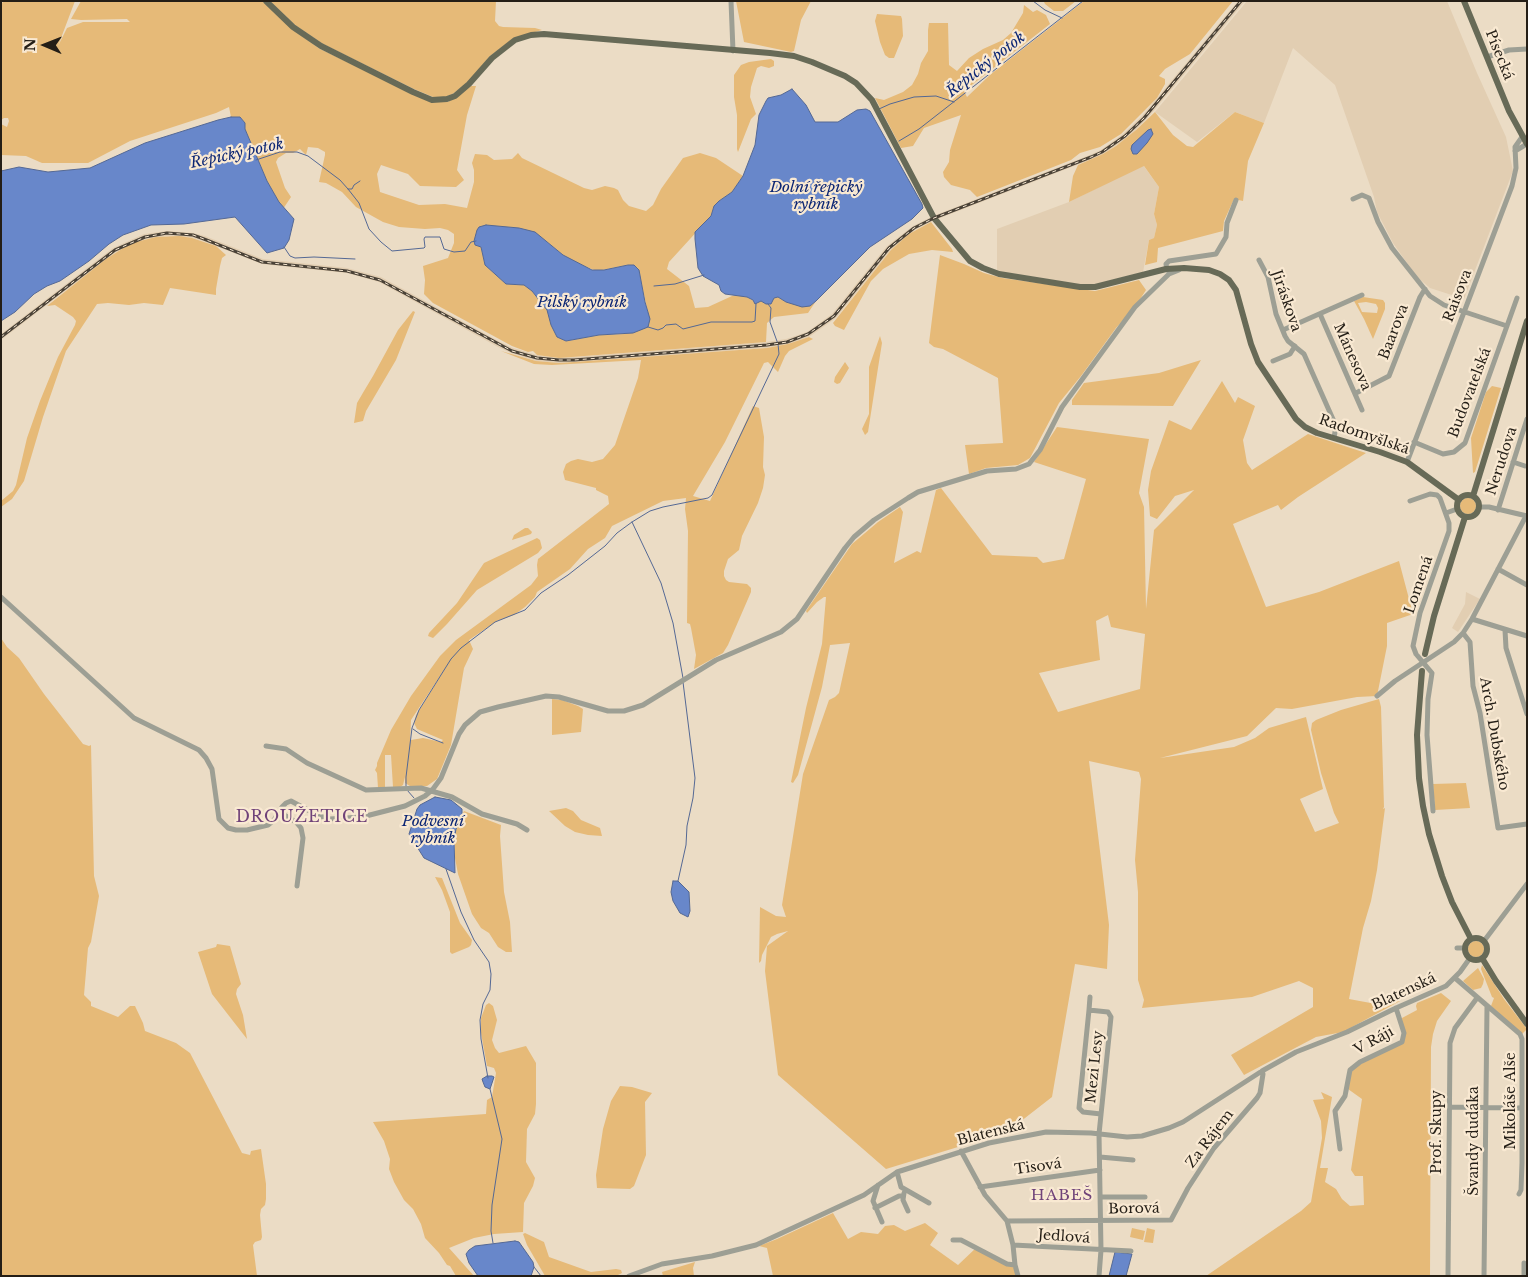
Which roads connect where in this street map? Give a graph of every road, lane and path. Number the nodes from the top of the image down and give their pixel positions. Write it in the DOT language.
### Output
graph roads {
  1 [pos="266,1"];
  2 [pos="731,1"];
  3 [pos="1464,1"];
  4 [pos="1527,49"];
  5 [pos="733,51"];
  6 [pos="1489,56"];
  7 [pos="1522,137"];
  8 [pos="1527,144"];
  9 [pos="1515,151"];
  10 [pos="1353,199"];
  11 [pos="1236,200"];
  12 [pos="1259,260"];
  13 [pos="1168,272"];
  14 [pos="1425,289"];
  15 [pos="1362,295"];
  16 [pos="1517,298"];
  17 [pos="1463,312"];
  18 [pos="1320,314"];
  19 [pos="1527,321"];
  20 [pos="1507,326"];
  21 [pos="1282,330"];
  22 [pos="1296,346"];
  23 [pos="1273,361"];
  24 [pos="1356,393"];
  25 [pos="1362,410"];
  26 [pos="1527,419"];
  27 [pos="1334,438"];
  28 [pos="1414,442"];
  29 [pos="1407,462"];
  30 [pos="1513,462"];
  31 [pos="1525,466"];
  32 [pos="1473,496"];
  33 [pos="1459,500"];
  34 [pos="1410,501"];
  35 [pos="1479,507"];
  36 [pos="1457,510"];
  37 [pos="1498,510"];
  38 [pos="1446,513"];
  39 [pos="1526,516"];
  40 [pos="1465,517"];
  41 [pos="1498,569"];
  42 [pos="1527,586"];
  43 [pos="1,597"];
  44 [pos="1472,619"];
  45 [pos="1505,630"];
  46 [pos="1463,633"];
  47 [pos="1527,636"];
  48 [pos="1425,654"];
  49 [pos="1424,662"];
  50 [pos="1422,670"];
  51 [pos="1377,696"];
  52 [pos="1527,714"];
  53 [pos="266,746"];
  54 [pos="431,791"];
  55 [pos="1433,811"];
  56 [pos="279,812"];
  57 [pos="1527,824"];
  58 [pos="527,830"];
  59 [pos="1527,884"];
  60 [pos="297,886"];
  61 [pos="1471,939"];
  62 [pos="1484,941"];
  63 [pos="1456,948"];
  64 [pos="1465,948"];
  65 [pos="1470,958"];
  66 [pos="1482,958"];
  67 [pos="1455,978"];
  68 [pos="1090,998"];
  69 [pos="1477,998"];
  70 [pos="1487,1006"];
  71 [pos="1396,1008"];
  72 [pos="1089,1010"];
  73 [pos="1527,1024"];
  74 [pos="1262,1071"];
  75 [pos="1449,1106"];
  76 [pos="1485,1107"];
  77 [pos="1522,1108"];
  78 [pos="1101,1114"];
  79 [pos="1099,1134"];
  80 [pos="1340,1149"];
  81 [pos="961,1151"];
  82 [pos="1100,1157"];
  83 [pos="1133,1160"];
  84 [pos="1524,1163"];
  85 [pos="1100,1170"];
  86 [pos="897,1172"];
  87 [pos="878,1185"];
  88 [pos="980,1187"];
  89 [pos="904,1193"];
  90 [pos="1519,1194"];
  91 [pos="1100,1197"];
  92 [pos="1145,1197"];
  93 [pos="929,1203"];
  94 [pos="876,1208"];
  95 [pos="908,1211"];
  96 [pos="1171,1220"];
  97 [pos="1007,1221"];
  98 [pos="1100,1221"];
  99 [pos="882,1222"];
  100 [pos="953,1240"];
  101 [pos="1013,1245"];
  102 [pos="1100,1250"];
  103 [pos="1131,1251"];
  104 [pos="1524,1263"];
  105 [pos="1015,1265"];
  106 [pos="629,1276"];
  107 [pos="1018,1276"];
  108 [pos="1099,1276"];
  109 [pos="1448,1276"];
  110 [pos="1484,1276"];
  111 [pos="1524,1276"];
  1 -- 5 [label="main road, Radomyšlská"];
  2 -- 5 [label="street"];
  3 -- 6 [label="main road, Písecká"];
  4 -- 6 [label="street, Písecká"];
  5 -- 13 [label="main road, Radomyšlská"];
  6 -- 7 [label="main road, Písecká"];
  7 -- 8 [label="main road, Písecká"];
  7 -- 9 [label="street, Raisova"];
  8 -- 9 [label="street"];
  9 -- 17 [label="street, Raisova"];
  10 -- 14 [label="street"];
  11 -- 13 [label="street"];
  12 -- 21 [label="street, Jiráskova"];
  13 -- 27 [label="main road, Radomyšlská"];
  13 -- 54 [label="street"];
  14 -- 17 [label="street"];
  14 -- 24 [label="street, Baarova"];
  15 -- 18 [label="street"];
  16 -- 20 [label="street, Budovatelská"];
  17 -- 20 [label="street"];
  17 -- 28 [label="street, Raisova"];
  18 -- 21 [label="street"];
  18 -- 24 [label="street, Mánesova"];
  19 -- 32 [label="main road"];
  20 -- 28 [label="street, Budovatelská"];
  21 -- 22 [label="street, Jiráskova"];
  22 -- 23 [label="street, Jiráskova"];
  22 -- 27 [label="street, Jiráskova"];
  24 -- 25 [label="street, Mánesova"];
  26 -- 30 [label="street, Nerudova"];
  27 -- 29 [label="main road, Radomyšlská"];
  28 -- 29 [label="street, Raisova"];
  29 -- 33 [label="main road, Radomyšlská"];
  30 -- 31 [label="street"];
  30 -- 37 [label="street, Nerudova"];
  32 -- 33 [label="main road"];
  32 -- 35 [label="main road"];
  33 -- 36 [label="main road"];
  34 -- 38 [label="street"];
  35 -- 37 [label="street"];
  35 -- 40 [label="main road"];
  36 -- 38 [label="street"];
  36 -- 40 [label="main road"];
  37 -- 39 [label="street"];
  38 -- 49 [label="street, Lomená"];
  39 -- 41 [label="street"];
  40 -- 48 [label="main road"];
  41 -- 42 [label="street"];
  41 -- 44 [label="street"];
  43 -- 56 [label="street"];
  44 -- 45 [label="street"];
  44 -- 46 [label="street"];
  45 -- 47 [label="street"];
  45 -- 52 [label="street"];
  46 -- 49 [label="street"];
  46 -- 57 [label="street, Arch. Dubského"];
  49 -- 51 [label="street"];
  49 -- 55 [label="street, Lomená"];
  50 -- 61 [label="main road"];
  53 -- 54 [label="street"];
  54 -- 56 [label="street"];
  54 -- 58 [label="street"];
  56 -- 60 [label="street"];
  59 -- 62 [label="street"];
  61 -- 62 [label="main road"];
  61 -- 64 [label="main road"];
  62 -- 66 [label="main road"];
  63 -- 64 [label="street"];
  64 -- 65 [label="main road"];
  65 -- 66 [label="main road"];
  65 -- 67 [label="street, Blatenská"];
  66 -- 73 [label="main road"];
  67 -- 69 [label="street, Mikoláše Alše"];
  67 -- 71 [label="street, Blatenská"];
  68 -- 72 [label="street, Mezi Lesy"];
  69 -- 70 [label="street, Mikoláše Alše"];
  69 -- 75 [label="street, Prof. Skupy"];
  70 -- 76 [label="street, Švandy dudáka"];
  70 -- 77 [label="street, Mikoláše Alše"];
  71 -- 74 [label="street, Blatenská"];
  71 -- 80 [label="street, V Ráji"];
  72 -- 78 [label="street, Mezi Lesy"];
  72 -- 78 [label="street, Mezi Lesy"];
  74 -- 79 [label="street, Blatenská"];
  74 -- 96 [label="street, Za Rájem"];
  75 -- 76 [label="street"];
  75 -- 109 [label="street, Prof. Skupy"];
  76 -- 77 [label="street"];
  76 -- 110 [label="street, Švandy dudáka"];
  77 -- 84 [label="street, Mikoláše Alše"];
  78 -- 79 [label="street, Mezi Lesy"];
  79 -- 81 [label="street, Blatenská"];
  79 -- 82 [label="street, Mezi Lesy"];
  81 -- 86 [label="street, Blatenská"];
  81 -- 88 [label="street"];
  82 -- 83 [label="street"];
  82 -- 85 [label="street, Mezi Lesy"];
  84 -- 90 [label="street, Mikoláše Alše"];
  85 -- 88 [label="street, Tisová"];
  85 -- 91 [label="street, Mezi Lesy"];
  86 -- 87 [label="street, Blatenská"];
  86 -- 89 [label="street"];
  87 -- 94 [label="street"];
  87 -- 106 [label="street, Blatenská"];
  88 -- 97 [label="street"];
  89 -- 93 [label="street"];
  89 -- 94 [label="street"];
  89 -- 95 [label="street"];
  91 -- 92 [label="street"];
  91 -- 98 [label="street, Mezi Lesy"];
  94 -- 99 [label="street"];
  96 -- 98 [label="street, Borová"];
  97 -- 98 [label="street, Borová"];
  97 -- 101 [label="street"];
  98 -- 102 [label="street, Mezi Lesy"];
  100 -- 105 [label="street"];
  101 -- 102 [label="street, Jedlová"];
  101 -- 105 [label="street"];
  102 -- 103 [label="street, Jedlová"];
  102 -- 108 [label="street, Mezi Lesy"];
  104 -- 111 [label="street"];
  105 -- 107 [label="street"];
}
